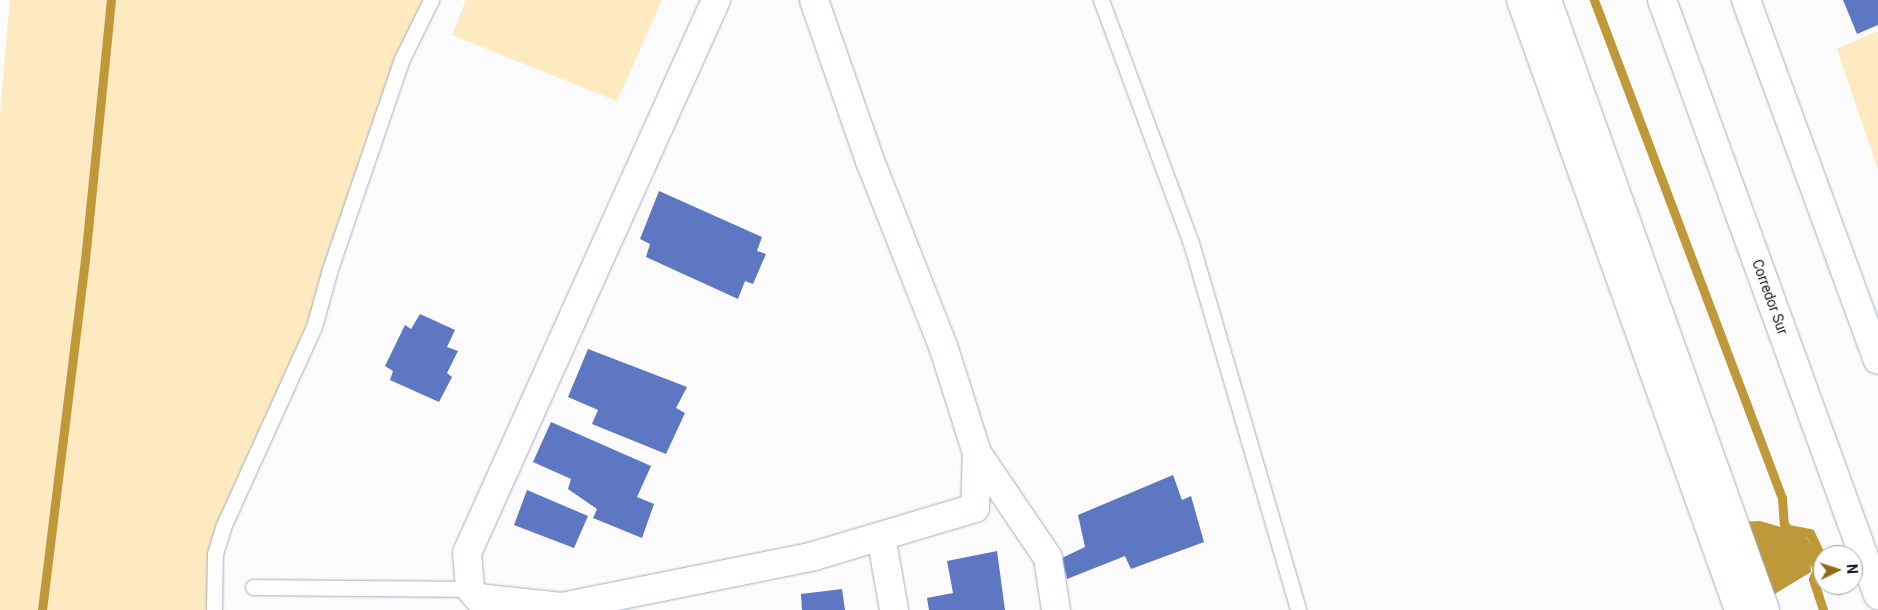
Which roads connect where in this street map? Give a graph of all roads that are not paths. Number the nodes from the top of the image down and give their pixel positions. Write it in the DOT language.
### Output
graph roads {
  1 [pos="431,0"];
  2 [pos="716,0"];
  3 [pos="814,0"];
  4 [pos="1101,0"];
  5 [pos="1521,0"];
  6 [pos="1548,0"];
  7 [pos="1662,0"];
  8 [pos="1746,0"];
  9 [pos="1878,360"];
  10 [pos="977,453"];
  11 [pos="881,536"];
  12 [pos="253,586"];
  13 [pos="470,589"];
  14 [pos="1878,595"];
  15 [pos="214,610"];
  16 [pos="894,610"];
  17 [pos="1056,610"];
  18 [pos="1298,610"];
  19 [pos="1739,610"];
  20 [pos="1765,610"];
  1 -- 15 [label="lane"];
  2 -- 13 [label="main road"];
  3 -- 10 [label="main road"];
  4 -- 18 [label="lane"];
  5 -- 19 [label="main road"];
  6 -- 20 [label="main road"];
  7 -- 14 [label="main road, Corredor Sur"];
  8 -- 9 [label="main road"];
  10 -- 11 [label="main road"];
  10 -- 17 [label="main road"];
  11 -- 13 [label="main road"];
  11 -- 16 [label="main road"];
  12 -- 13 [label="lane"];
}
